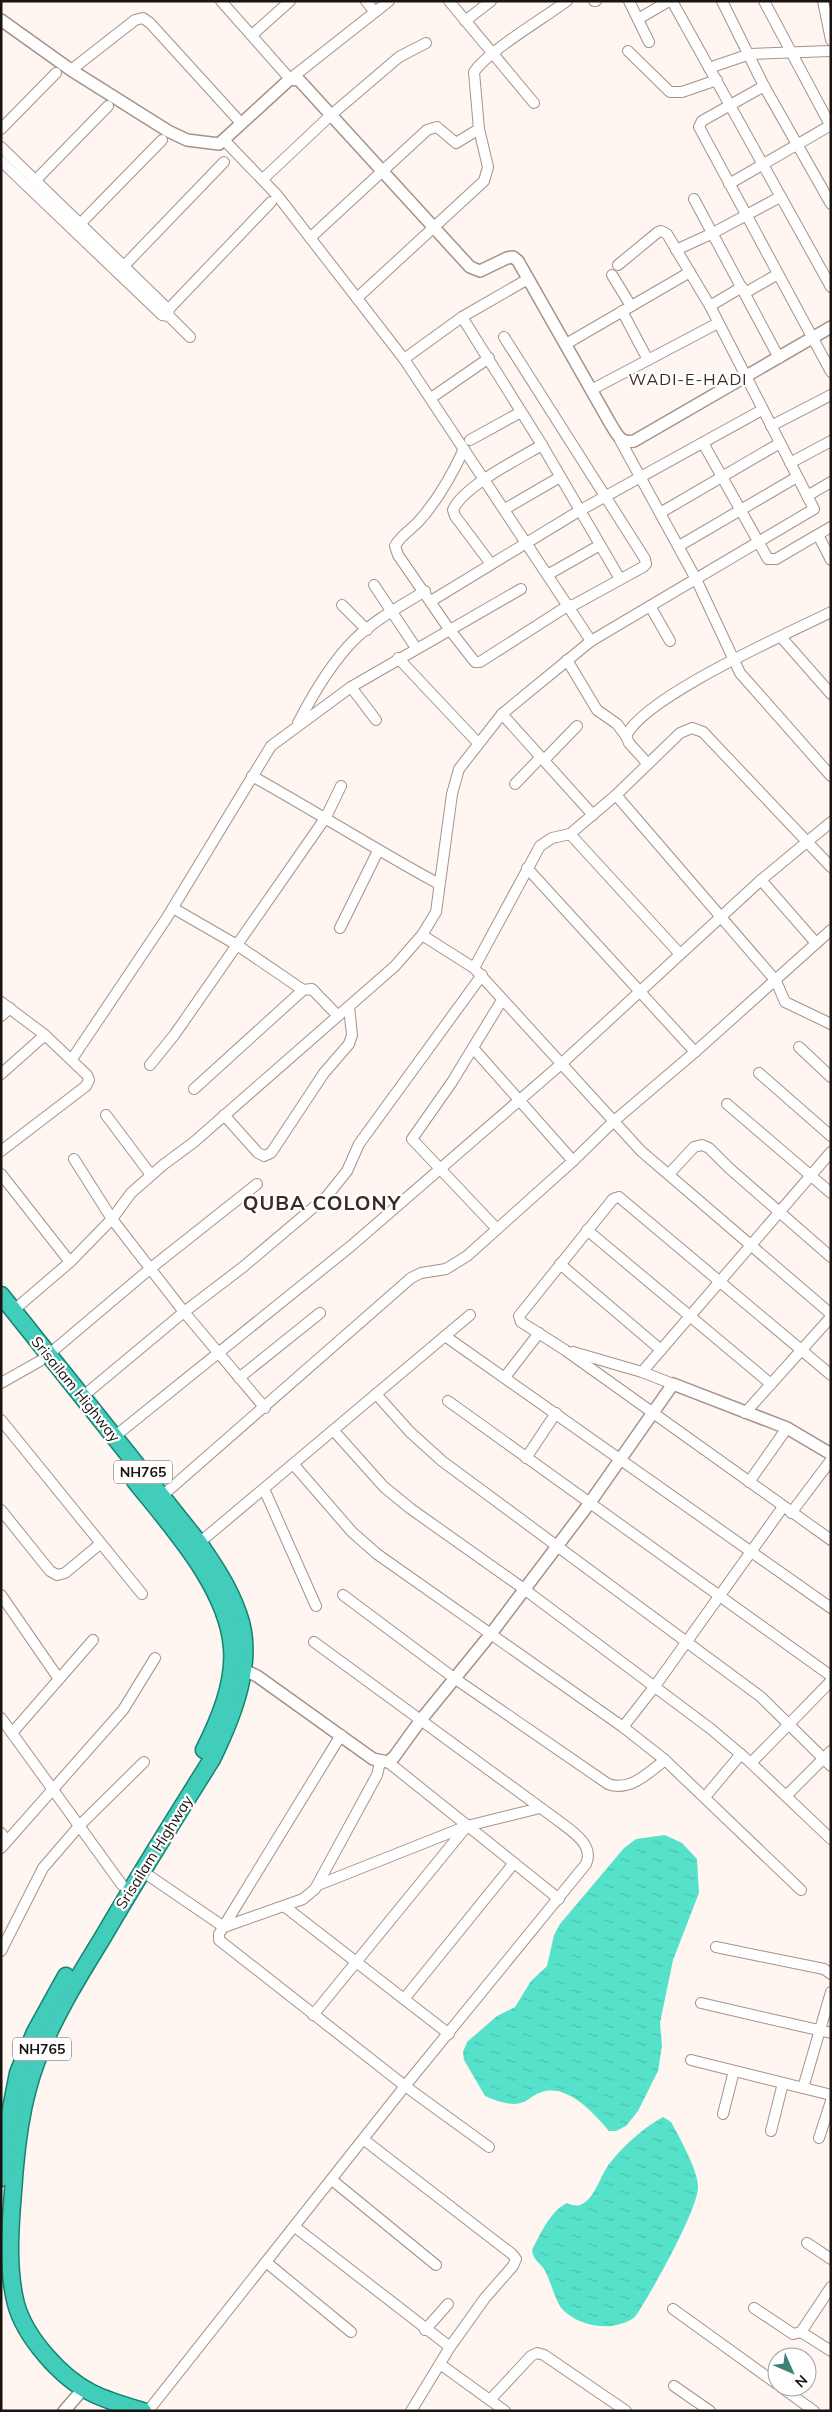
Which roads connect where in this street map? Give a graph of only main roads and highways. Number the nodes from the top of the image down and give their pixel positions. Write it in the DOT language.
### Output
graph roads {
  1 [pos="1,1294"];
  2 [pos="8,1311"];
  3 [pos="44,1358"];
  4 [pos="237,1667"];
  5 [pos="7,2102"];
  6 [pos="1,2178"];
  7 [pos="6,2211"];
  8 [pos="1,2264"];
  9 [pos="81,2392"];
  10 [pos="111,2411"];
  11 [pos="143,2411"];
  1 -- 2 [label="highway, Srisailam Highway / NH765"];
  2 -- 3 [label="highway, Srisailam Highway / NH765"];
  3 -- 4 [label="highway, Srisailam Highway / NH765"];
  3 -- 4 [label="highway, Srisailam Highway / NH765"];
  4 -- 5 [label="highway, Srisailam Highway / NH765"];
  4 -- 7 [label="highway, Srisailam Highway / NH765"];
  5 -- 6 [label="highway, Srisailam Highway / NH765"];
  7 -- 9 [label="highway, Srisailam Highway / NH765"];
  8 -- 9 [label="highway, Srisailam Highway / NH765"];
  9 -- 10 [label="highway, Srisailam Highway / NH765"];
  9 -- 11 [label="highway, Srisailam Highway / NH765"];
}
